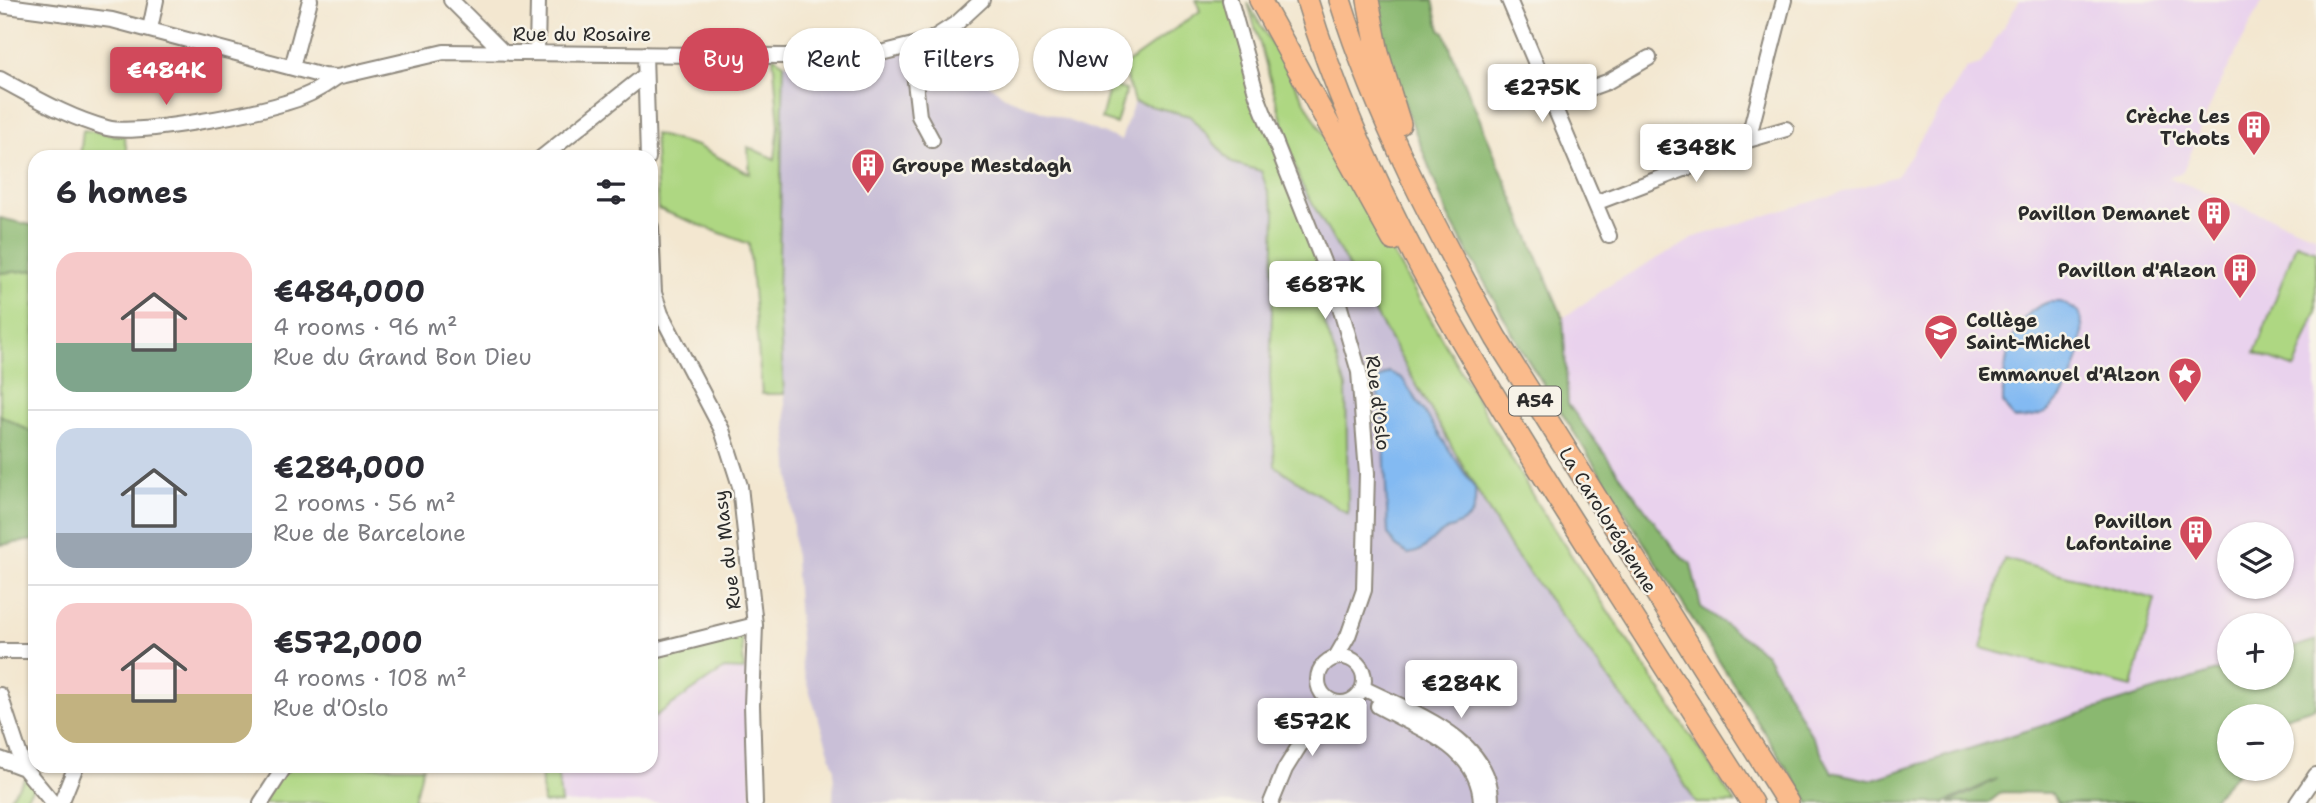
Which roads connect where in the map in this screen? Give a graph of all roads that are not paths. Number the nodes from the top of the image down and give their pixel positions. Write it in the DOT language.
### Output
graph roads {
  1 [pos="156,0"];
  2 [pos="310,0"];
  3 [pos="452,0"];
  4 [pos="538,0"];
  5 [pos="982,0"];
  6 [pos="1230,0"];
  7 [pos="1260,0"];
  8 [pos="1307,0"];
  9 [pos="1340,0"];
  10 [pos="1368,0"];
  11 [pos="1509,0"];
  12 [pos="1784,0"];
  13 [pos="0,5"];
  14 [pos="949,28"];
  15 [pos="150,29"];
  16 [pos="899,48"];
  17 [pos="504,53"];
  18 [pos="537,53"];
  19 [pos="645,54"];
  20 [pos="1648,58"];
  21 [pos="292,67"];
  22 [pos="644,76"];
  23 [pos="337,77"];
  24 [pos="0,79"];
  25 [pos="916,91"];
  26 [pos="1552,102"];
  27 [pos="1786,129"];
  28 [pos="932,140"];
  29 [pos="1748,140"];
  30 [pos="551,150"];
  31 [pos="648,150"];
  32 [pos="1415,183"];
  33 [pos="1595,203"];
  34 [pos="1609,236"];
  35 [pos="658,305"];
  36 [pos="1475,363"];
  37 [pos="755,625"];
  38 [pos="658,649"];
  39 [pos="0,650"];
  40 [pos="28,651"];
  41 [pos="1336,657"];
  42 [pos="1361,692"];
  43 [pos="0,695"];
  44 [pos="1328,700"];
  45 [pos="0,759"];
  46 [pos="24,768"];
  47 [pos="28,773"];
  48 [pos="28,773"];
  49 [pos="73,773"];
  50 [pos="280,773"];
  51 [pos="2316,775"];
  52 [pos="54,803"];
  53 [pos="61,803"];
  54 [pos="261,803"];
  55 [pos="755,803"];
  56 [pos="1271,803"];
  57 [pos="1481,803"];
  58 [pos="1491,803"];
  59 [pos="1752,803"];
  60 [pos="1788,803"];
  61 [pos="2297,803"];
  1 -- 15 [label="street"];
  2 -- 21 [label="street"];
  3 -- 17 [label="street"];
  4 -- 18 [label="street"];
  5 -- 14 [label="street, Rue du Rosaire"];
  6 -- 41 [label="street, Rue d'Oslo"];
  7 -- 36 [label="highway"];
  8 -- 36 [label="highway, La Carolorégienne / A54"];
  9 -- 32 [label="highway, La Carolorégienne / A54"];
  10 -- 32 [label="highway"];
  11 -- 26 [label="street"];
  12 -- 29 [label="street"];
  13 -- 15 [label="street"];
  15 -- 21 [label="street"];
  16 -- 19 [label="street, Rue du Rosaire"];
  17 -- 18 [label="street, Rue du Rosaire"];
  17 -- 23 [label="street, Rue du Rosaire"];
  18 -- 19 [label="street, Rue du Rosaire"];
  19 -- 22 [label="street"];
  20 -- 26 [label="street"];
  21 -- 23 [label="street"];
  22 -- 30 [label="street"];
  22 -- 31 [label="street"];
  23 -- 24 [label="street"];
  25 -- 28 [label="street"];
  26 -- 33 [label="street"];
  27 -- 29 [label="street"];
  29 -- 33 [label="street"];
  32 -- 60 [label="highway, La Carolorégienne / A54"];
  33 -- 34 [label="street"];
  35 -- 37 [label="street, Rue du Masy"];
  36 -- 59 [label="highway, La Carolorégienne / A54"];
  37 -- 38 [label="street"];
  37 -- 55 [label="street, Rue du Masy"];
  39 -- 40 [label="street"];
  41 -- 42 [label="street"];
  41 -- 44 [label="street"];
  42 -- 44 [label="street"];
  42 -- 57 [label="street"];
  42 -- 58 [label="street"];
  43 -- 46 [label="street"];
  44 -- 56 [label="street"];
  45 -- 46 [label="street"];
  46 -- 48 [label="street"];
  47 -- 52 [label="street"];
  49 -- 53 [label="street"];
  50 -- 54 [label="street"];
  51 -- 61 [label="street"];
}
